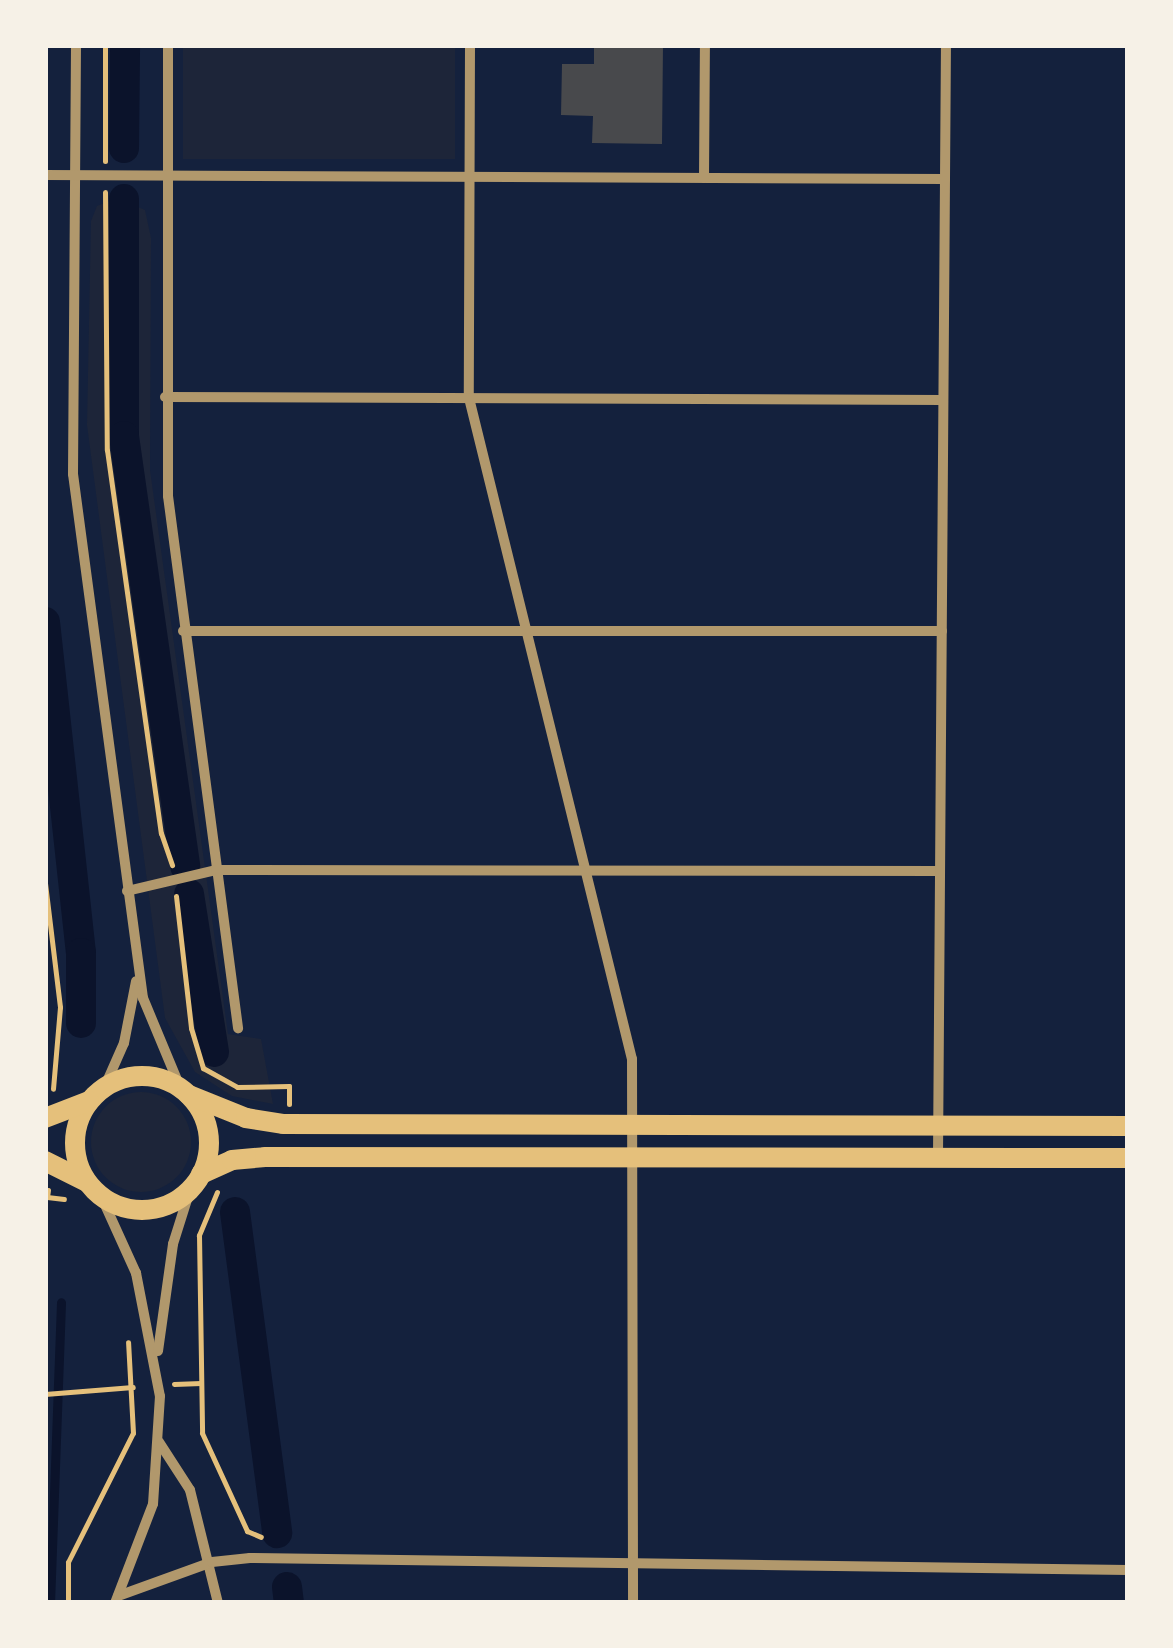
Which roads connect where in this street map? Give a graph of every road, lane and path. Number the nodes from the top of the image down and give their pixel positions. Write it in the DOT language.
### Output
graph roads {
  1 [pos="76,45"];
  2 [pos="105,45"];
  3 [pos="168,45"];
  4 [pos="470,45"];
  5 [pos="705,45"];
  6 [pos="946,45"];
  7 [pos="45,175"];
  8 [pos="75,175"];
  9 [pos="105,176"];
  10 [pos="168,176"];
  11 [pos="470,177"];
  12 [pos="704,178"];
  13 [pos="945,179"];
  14 [pos="165,397"];
  15 [pos="469,398"];
  16 [pos="943,400"];
  17 [pos="183,631"];
  18 [pos="528,631"];
  19 [pos="942,631"];
  20 [pos="216,870"];
  21 [pos="587,871"];
  22 [pos="940,871"];
  23 [pos="174,880"];
  24 [pos="45,883"];
  25 [pos="127,890"];
  26 [pos="137,960"];
  27 [pos="238,1028"];
  28 [pos="106,1086"];
  29 [pos="185,1091"];
  30 [pos="89,1101"];
  31 [pos="48,1117"];
  32 [pos="290,1124"];
  33 [pos="634,1126"];
  34 [pos="938,1126"];
  35 [pos="1128,1126"];
  36 [pos="634,1157"];
  37 [pos="938,1157"];
  38 [pos="1128,1158"];
  39 [pos="47,1162"];
  40 [pos="196,1182"];
  41 [pos="223,1185"];
  42 [pos="90,1193"];
  43 [pos="128,1336"];
  44 [pos="158,1357"];
  45 [pos="201,1383"];
  46 [pos="160,1385"];
  47 [pos="130,1387"];
  48 [pos="45,1394"];
  49 [pos="158,1441"];
  50 [pos="277,1538"];
  51 [pos="212,1562"];
  52 [pos="633,1566"];
  53 [pos="1128,1570"];
  54 [pos="116,1600"];
  55 [pos="68,1603"];
  56 [pos="218,1603"];
  57 [pos="633,1603"];
  1 -- 8 [label="street"];
  2 -- 9 [label="path"];
  3 -- 10 [label="street"];
  4 -- 11 [label="street"];
  5 -- 12 [label="street"];
  6 -- 13 [label="street"];
  7 -- 8 [label="street"];
  8 -- 9 [label="street"];
  8 -- 25 [label="street"];
  9 -- 10 [label="street"];
  9 -- 23 [label="path"];
  10 -- 11 [label="street"];
  10 -- 14 [label="street"];
  11 -- 12 [label="street"];
  11 -- 15 [label="street"];
  12 -- 13 [label="street"];
  13 -- 16 [label="street"];
  14 -- 15 [label="street"];
  14 -- 17 [label="street"];
  15 -- 16 [label="street"];
  15 -- 18 [label="street"];
  16 -- 19 [label="street"];
  17 -- 18 [label="street"];
  17 -- 20 [label="street"];
  18 -- 19 [label="street"];
  18 -- 21 [label="street"];
  19 -- 22 [label="street"];
  20 -- 21 [label="street"];
  20 -- 23 [label="street"];
  20 -- 27 [label="street"];
  21 -- 22 [label="street"];
  21 -- 33 [label="street"];
  22 -- 34 [label="street"];
  23 -- 25 [label="street"];
  23 -- 32 [label="path"];
  24 -- 31 [label="path"];
  25 -- 26 [label="street"];
  26 -- 28 [label="street"];
  26 -- 29 [label="street"];
  28 -- 29 [label="main road"];
  28 -- 30 [label="main road"];
  29 -- 32 [label="main road"];
  29 -- 40 [label="main road"];
  30 -- 31 [label="main road"];
  30 -- 42 [label="main road"];
  32 -- 33 [label="main road"];
  33 -- 34 [label="main road"];
  33 -- 36 [label="street"];
  34 -- 35 [label="main road"];
  34 -- 37 [label="street"];
  36 -- 37 [label="main road"];
  36 -- 40 [label="main road"];
  36 -- 52 [label="street"];
  37 -- 38 [label="main road"];
  39 -- 42 [label="main road"];
  39 -- 42 [label="path"];
  40 -- 42 [label="main road"];
  40 -- 44 [label="street"];
  41 -- 45 [label="path"];
  42 -- 44 [label="street"];
  43 -- 47 [label="path"];
  44 -- 46 [label="street"];
  45 -- 46 [label="path"];
  45 -- 50 [label="path"];
  46 -- 47 [label="path"];
  46 -- 49 [label="street"];
  47 -- 48 [label="path"];
  47 -- 55 [label="path"];
  49 -- 51 [label="street"];
  49 -- 54 [label="street"];
  51 -- 52 [label="street"];
  51 -- 54 [label="street"];
  51 -- 56 [label="street"];
  52 -- 53 [label="street"];
  52 -- 57 [label="street"];
}
